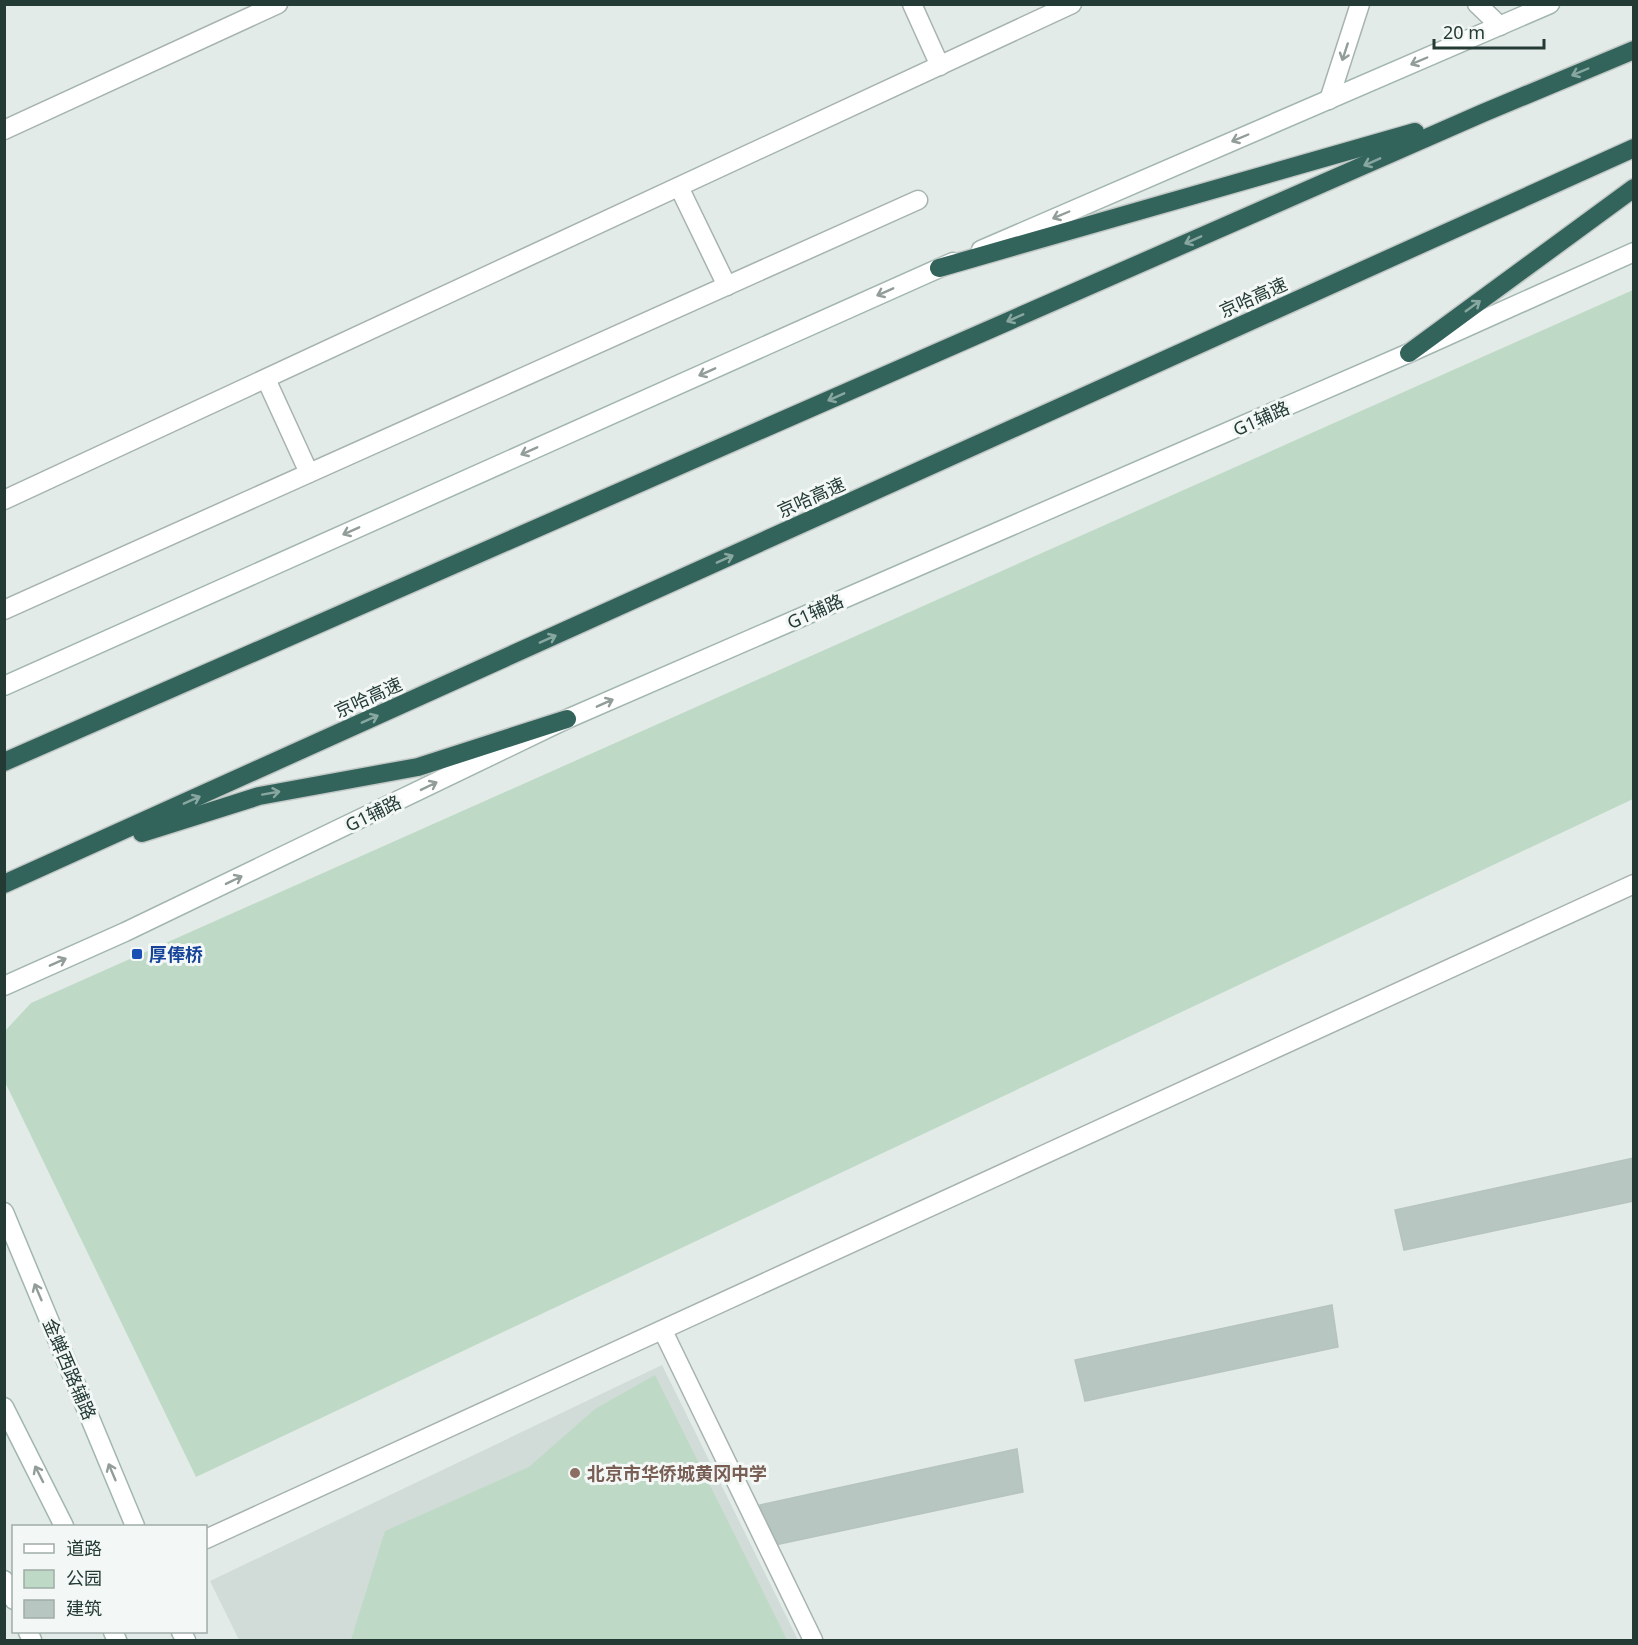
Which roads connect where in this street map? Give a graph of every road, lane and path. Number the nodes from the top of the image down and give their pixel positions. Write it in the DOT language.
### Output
graph roads {
  1 [pos="278,4"];
  2 [pos="912,4"];
  3 [pos="1072,4"];
  4 [pos="1360,4"];
  5 [pos="1477,4"];
  6 [pos="1550,4"];
  7 [pos="1500,26"];
  8 [pos="1634,50"];
  9 [pos="940,66"];
  10 [pos="1329,100"];
  11 [pos="1483,113"];
  12 [pos="4,130"];
  13 [pos="1634,148"];
  14 [pos="679,187"];
  15 [pos="1634,188"];
  16 [pos="918,200"];
  17 [pos="1634,252"];
  18 [pos="939,268"];
  19 [pos="727,286"];
  20 [pos="1409,353"];
  21 [pos="266,379"];
  22 [pos="309,473"];
  23 [pos="4,500"];
  24 [pos="4,610"];
  25 [pos="4,686"];
  26 [pos="567,719"];
  27 [pos="4,762"];
  28 [pos="55,862"];
  29 [pos="4,884"];
  30 [pos="1634,884"];
  31 [pos="4,986"];
  32 [pos="4,1212"];
  33 [pos="663,1331"];
  34 [pos="4,1407"];
  35 [pos="63,1525"];
  36 [pos="134,1525"];
  37 [pos="207,1539"];
  38 [pos="4,1580"];
  39 [pos="12,1596"];
  40 [pos="813,1641"];
  1 -- 12 [label="street"];
  2 -- 9 [label="street"];
  3 -- 9 [label="street"];
  4 -- 10 [label="street, one-way"];
  5 -- 7 [label="street"];
  6 -- 7 [label="street"];
  7 -- 10 [label="street, one-way"];
  8 -- 11 [label="highway, one-way"];
  9 -- 14 [label="street"];
  10 -- 18 [label="street, one-way"];
  11 -- 18 [label="highway"];
  11 -- 27 [label="highway, one-way"];
  28 -- 13 [label="highway, 京哈高速, one-way"];
  14 -- 19 [label="street"];
  14 -- 21 [label="street"];
  20 -- 15 [label="highway, one-way"];
  16 -- 19 [label="street"];
  17 -- 20 [label="street, G1辅路"];
  18 -- 25 [label="street, one-way"];
  19 -- 22 [label="street"];
  26 -- 20 [label="street, G1辅路, one-way"];
  21 -- 22 [label="street"];
  21 -- 23 [label="street"];
  22 -- 24 [label="street"];
  28 -- 26 [label="highway, one-way"];
  31 -- 26 [label="street, G1辅路, one-way"];
  28 -- 29 [label="highway, 京哈高速"];
  30 -- 33 [label="street"];
  36 -- 32 [label="street, 金蝉西路辅路, one-way"];
  33 -- 37 [label="street"];
  33 -- 40 [label="street"];
  35 -- 34 [label="street, one-way"];
  38 -- 39 [label="street"];
}
